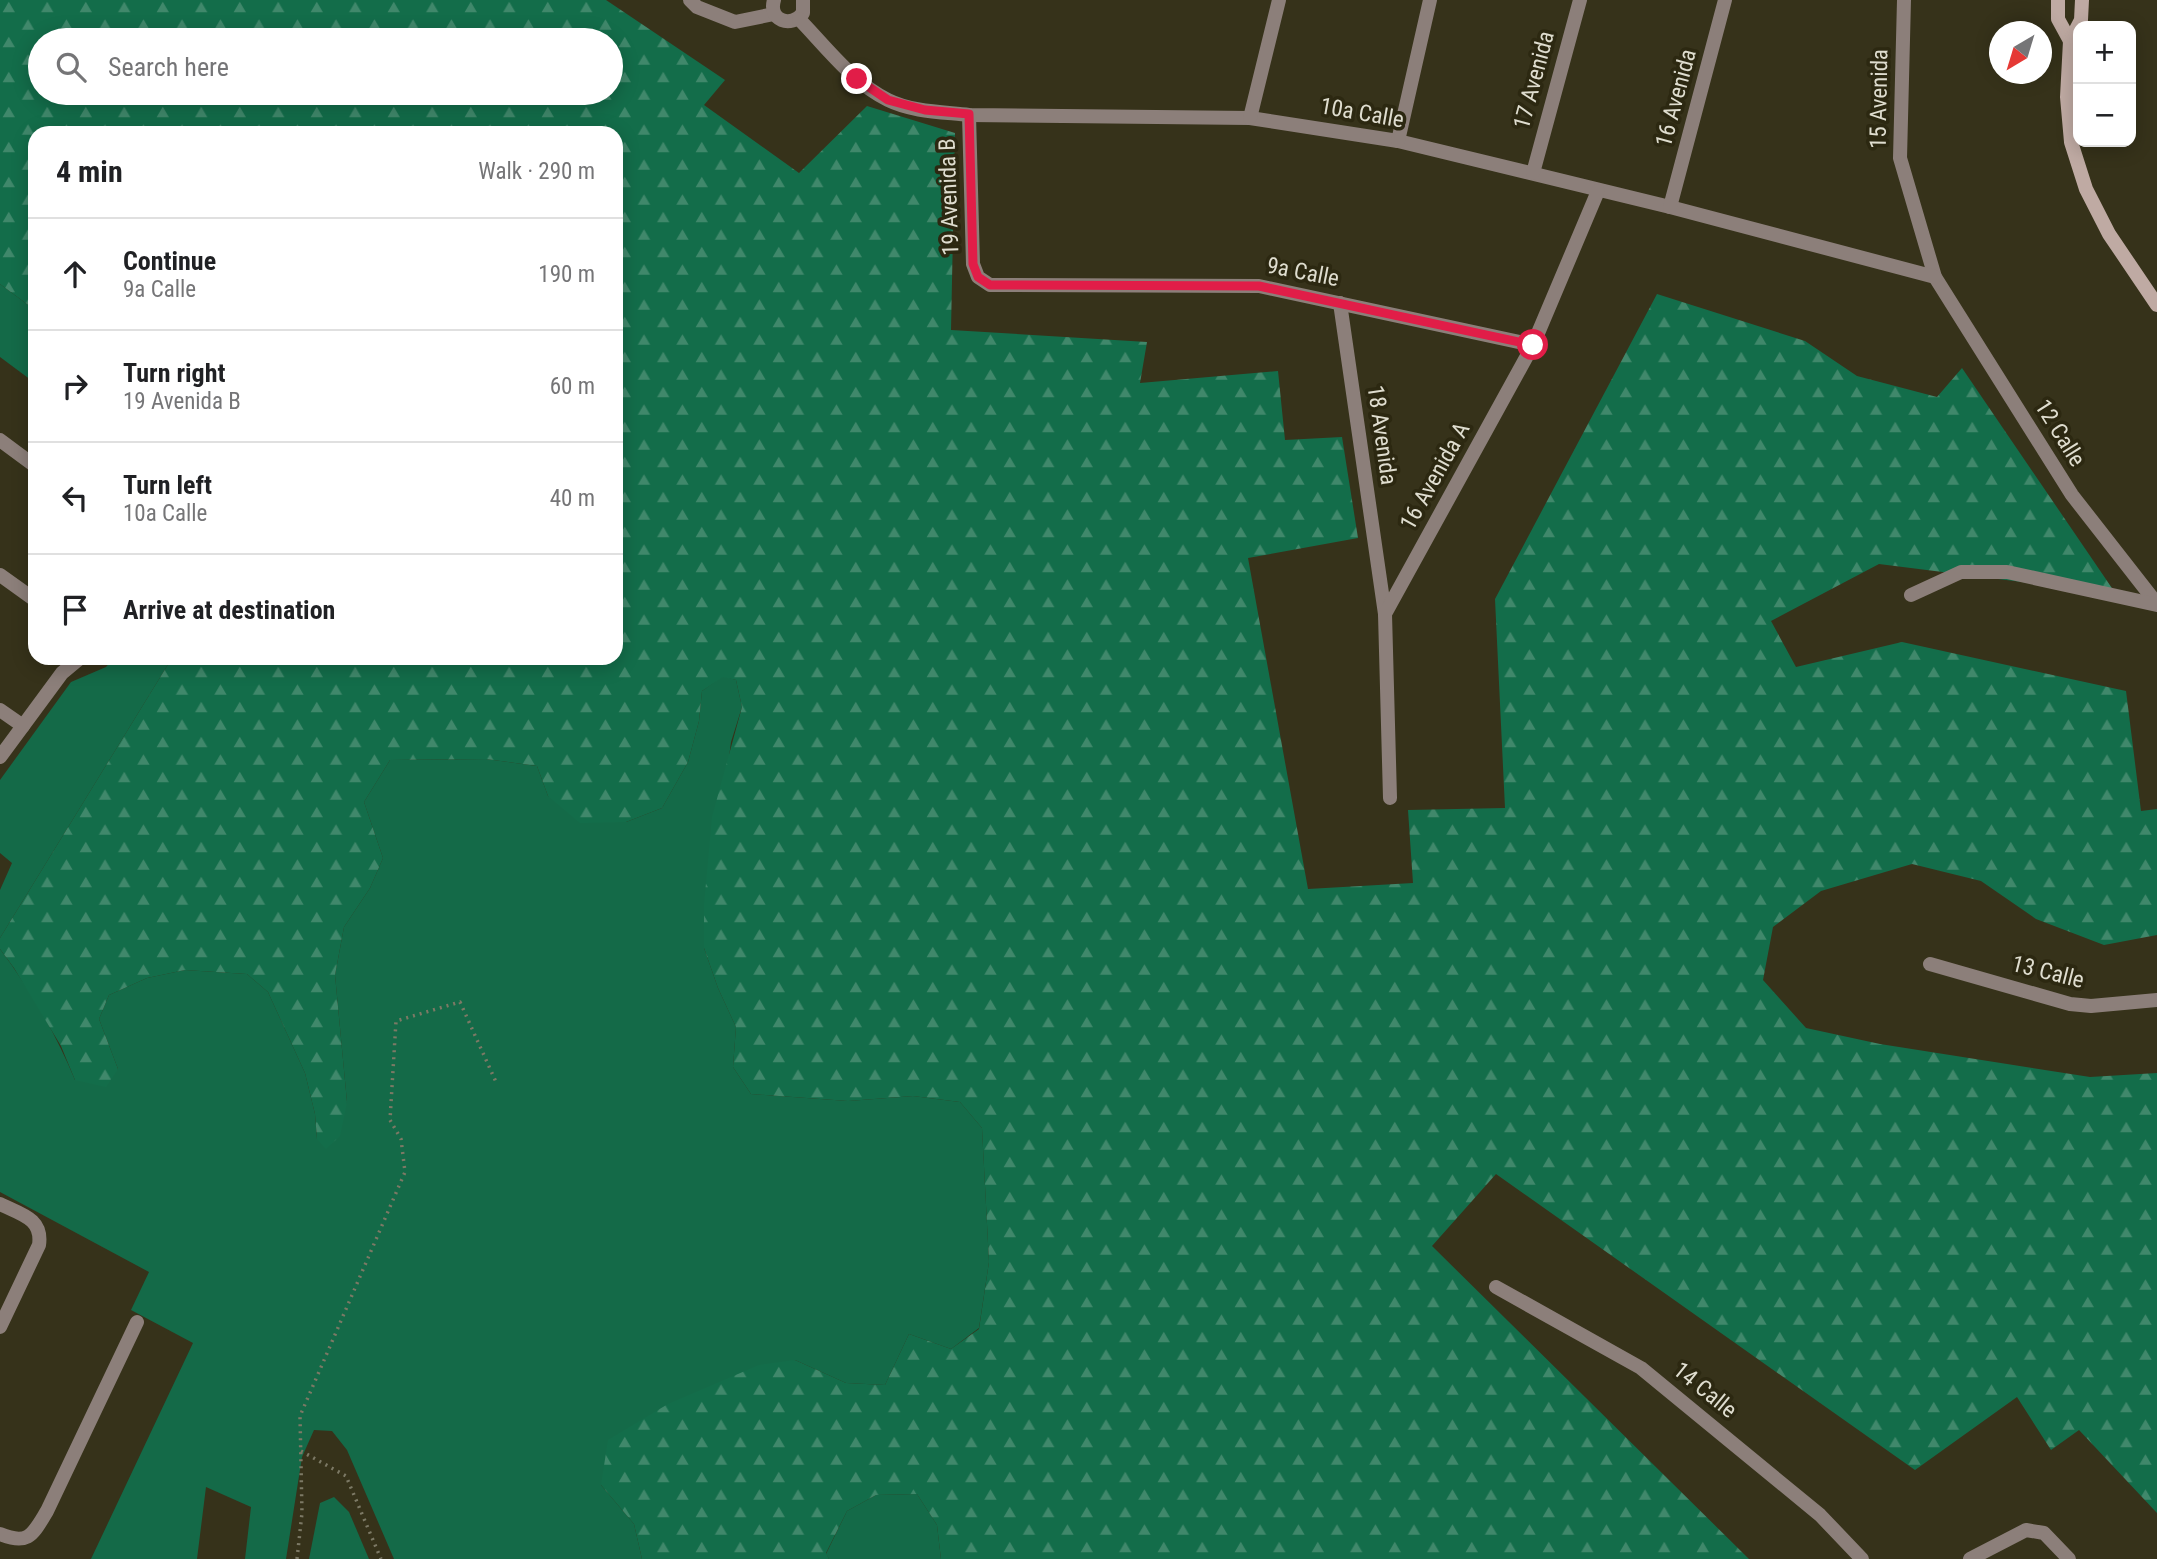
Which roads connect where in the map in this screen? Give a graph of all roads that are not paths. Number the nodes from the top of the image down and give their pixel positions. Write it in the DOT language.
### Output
graph roads {
  1 [pos="690,0"];
  2 [pos="803,0"];
  3 [pos="1279,0"];
  4 [pos="1430,0"];
  5 [pos="1580,0"];
  6 [pos="1725,0"];
  7 [pos="1904,0"];
  8 [pos="2058,0"];
  9 [pos="2082,0"];
  10 [pos="774,7"];
  11 [pos="799,19"];
  12 [pos="2070,41"];
  13 [pos="969,114"];
  14 [pos="1250,118"];
  15 [pos="1398,141"];
  16 [pos="1533,173"];
  17 [pos="1598,191"];
  18 [pos="1670,207"];
  19 [pos="978,277"];
  20 [pos="1936,277"];
  21 [pos="1340,303"];
  22 [pos="2157,304"];
  23 [pos="1533,345"];
  24 [pos="0,440"];
  25 [pos="28,461"];
  26 [pos="0,575"];
  27 [pos="28,595"];
  28 [pos="1911,595"];
  29 [pos="2157,605"];
  30 [pos="1385,614"];
  31 [pos="72,665"];
  32 [pos="0,710"];
  33 [pos="23,726"];
  34 [pos="0,757"];
  35 [pos="1391,798"];
  36 [pos="1930,964"];
  37 [pos="2157,1000"];
  38 [pos="0,1204"];
  39 [pos="1496,1287"];
  40 [pos="136,1322"];
  41 [pos="0,1327"];
  42 [pos="0,1534"];
  43 [pos="1862,1559"];
  44 [pos="1970,1559"];
  45 [pos="2069,1559"];
  1 -- 10 [label="street"];
  2 -- 11 [label="street"];
  3 -- 14 [label="street"];
  4 -- 15 [label="street"];
  5 -- 16 [label="street, 17 Avenida"];
  6 -- 18 [label="street, 16 Avenida"];
  7 -- 20 [label="street, 15 Avenida"];
  8 -- 12 [label="street"];
  9 -- 12 [label="street"];
  10 -- 11 [label="street"];
  11 -- 13 [label="street, 10a Calle"];
  12 -- 22 [label="street"];
  13 -- 14 [label="street, 10a Calle"];
  13 -- 19 [label="street, 19 Avenida B"];
  14 -- 15 [label="street, 10a Calle"];
  15 -- 16 [label="street, 10a Calle"];
  16 -- 17 [label="street, 10a Calle"];
  17 -- 18 [label="street, 10a Calle"];
  17 -- 23 [label="street, 16 Avenida A"];
  18 -- 20 [label="street, 10a Calle"];
  19 -- 21 [label="street, 9a Calle"];
  20 -- 29 [label="street, 12 Calle"];
  21 -- 23 [label="street, 9a Calle"];
  21 -- 30 [label="street, 18 Avenida"];
  23 -- 30 [label="street, 16 Avenida A"];
  24 -- 25 [label="street"];
  26 -- 27 [label="street"];
  28 -- 29 [label="street"];
  30 -- 35 [label="street"];
  31 -- 33 [label="street"];
  32 -- 33 [label="street"];
  33 -- 34 [label="street"];
  36 -- 37 [label="street, 13 Calle"];
  38 -- 41 [label="street"];
  39 -- 43 [label="street, 14 Calle"];
  40 -- 42 [label="street"];
  44 -- 45 [label="street"];
}
